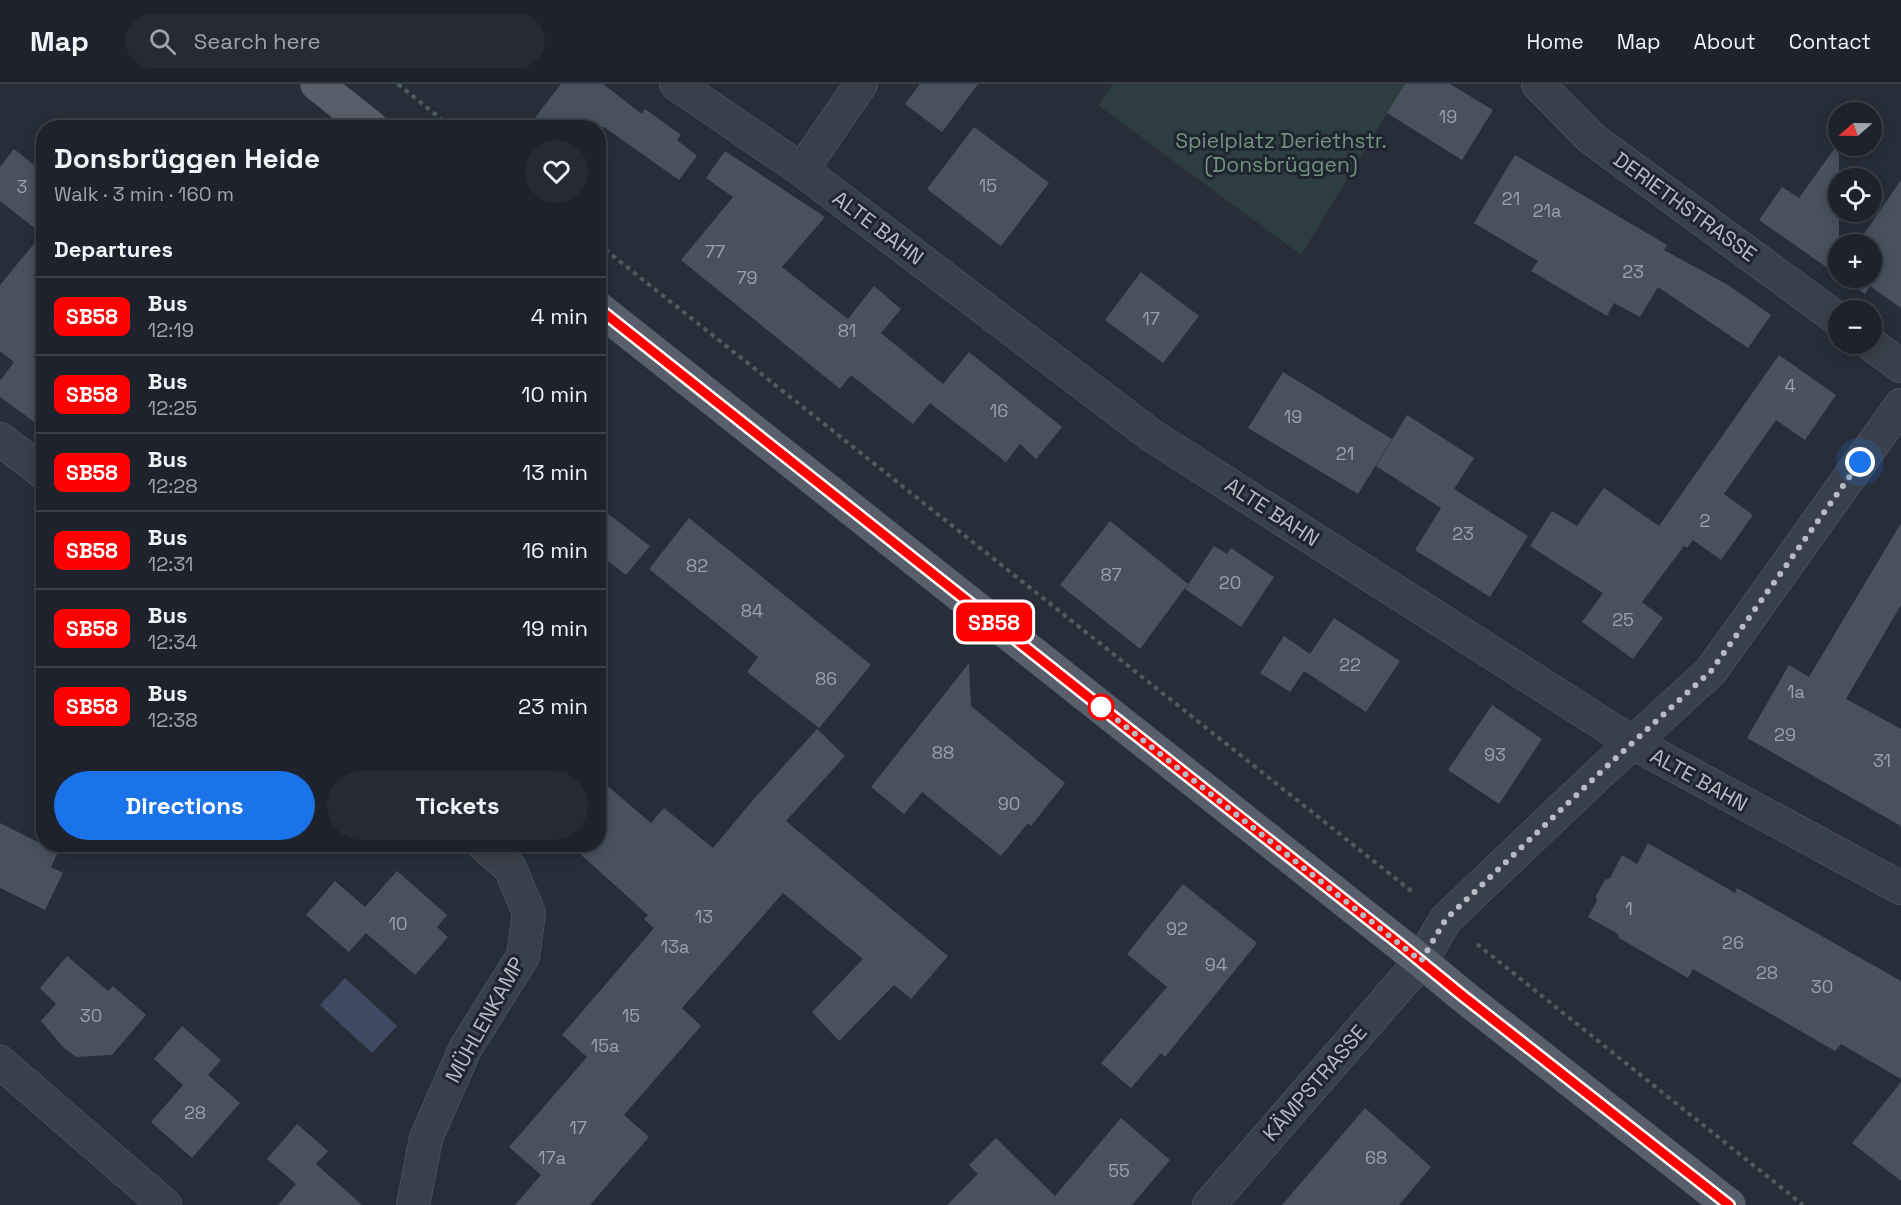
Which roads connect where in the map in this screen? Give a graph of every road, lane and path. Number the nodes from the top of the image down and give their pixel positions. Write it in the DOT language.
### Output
graph roads {
  1 [pos="318,84"];
  2 [pos="398,84"];
  3 [pos="676,84"];
  4 [pos="861,84"];
  5 [pos="1538,84"];
  6 [pos="362,120"];
  7 [pos="442,120"];
  8 [pos="802,171"];
  9 [pos="606,250"];
  10 [pos="1828,312"];
  11 [pos="606,314"];
  12 [pos="1882,353"];
  13 [pos="1901,366"];
  14 [pos="1901,405"];
  15 [pos="0,439"];
  16 [pos="36,467"];
  17 [pos="1633,743"];
  18 [pos="492,852"];
  19 [pos="1901,888"];
  20 [pos="1446,919"];
  21 [pos="1421,961"];
  22 [pos="0,1062"];
  23 [pos="165,1205"];
  24 [pos="413,1205"];
  25 [pos="1209,1205"];
  26 [pos="1729,1205"];
  27 [pos="1803,1205"];
  1 -- 6 [label="main road"];
  2 -- 7 [label="path"];
  3 -- 8 [label="street, ALTE BAHN"];
  4 -- 8 [label="street"];
  5 -- 10 [label="street, DERIETHSTRASSE"];
  8 -- 17 [label="street, ALTE BAHN"];
  9 -- 20 [label="path"];
  11 -- 21 [label="main road"];
  12 -- 13 [label="street"];
  14 -- 17 [label="street, KÄMPSTRASSE"];
  15 -- 16 [label="street"];
  17 -- 19 [label="street, ALTE BAHN"];
  17 -- 20 [label="street, KÄMPSTRASSE"];
  18 -- 24 [label="street, MÜHLENKAMP"];
  20 -- 21 [label="street, KÄMPSTRASSE"];
  20 -- 27 [label="path"];
  21 -- 25 [label="street, KÄMPSTRASSE"];
  21 -- 26 [label="main road"];
  22 -- 23 [label="street"];
}
